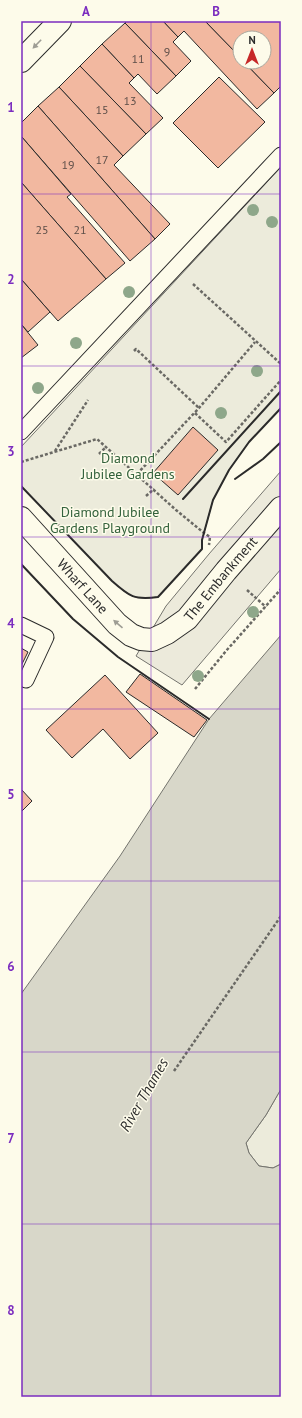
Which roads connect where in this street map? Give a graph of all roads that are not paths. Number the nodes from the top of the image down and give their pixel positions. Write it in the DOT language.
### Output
graph roads {
  1 [pos="60,21"];
  2 [pos="21,61"];
  3 [pos="281,155"];
  4 [pos="21,432"];
  5 [pos="276,513"];
  6 [pos="21,518"];
  7 [pos="21,625"];
  8 [pos="152,640"];
  9 [pos="26,680"];
  1 -- 2 [label="street, one-way"];
  3 -- 4 [label="lane"];
  5 -- 8 [label="street, The Embankment"];
  8 -- 6 [label="street, Wharf Lane, one-way"];
  7 -- 9 [label="lane"];
}
